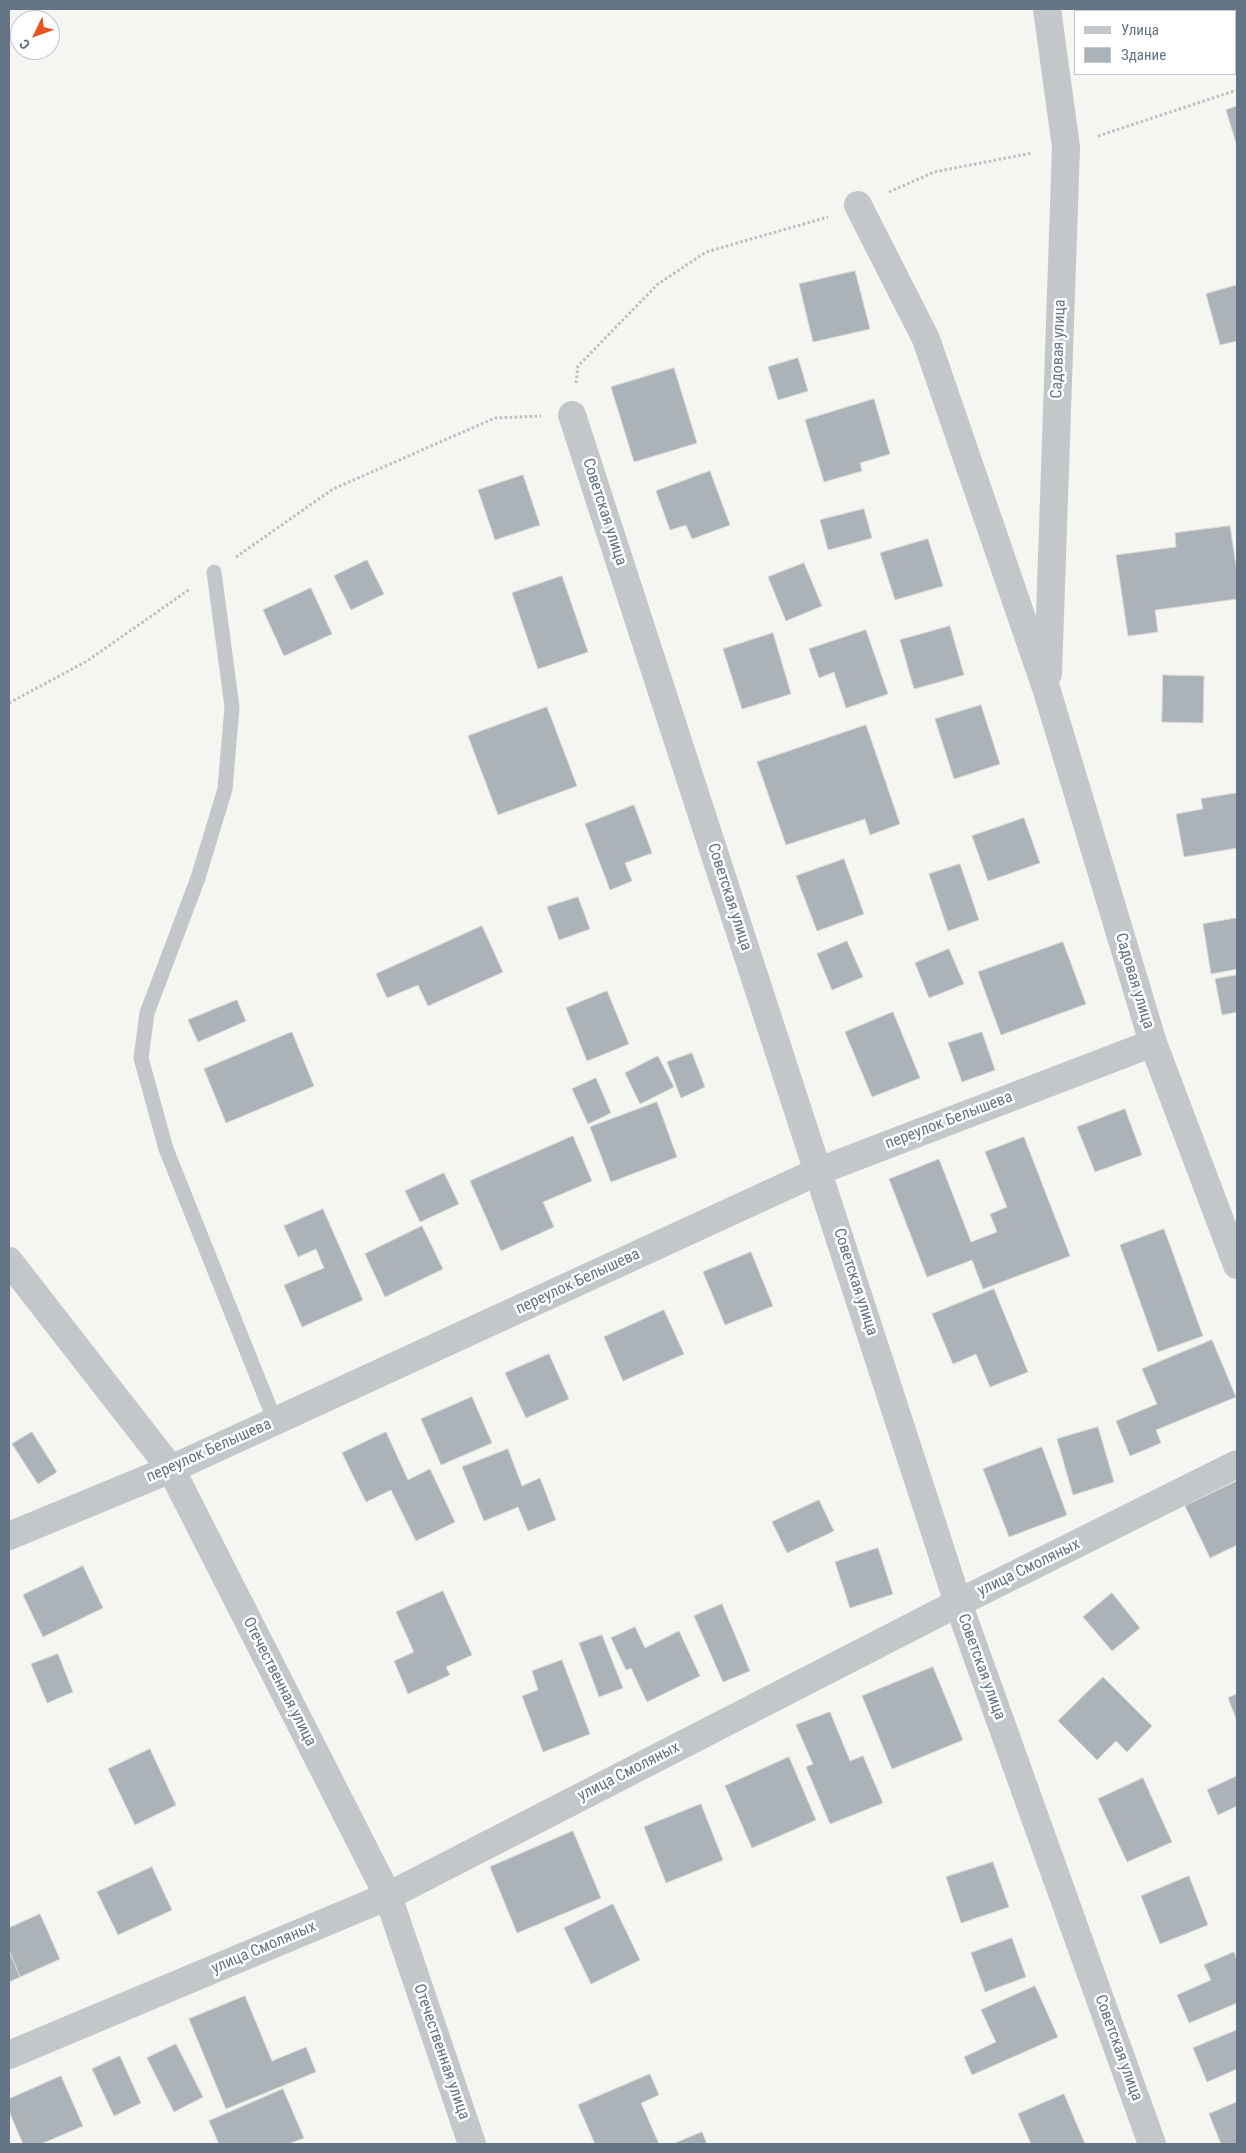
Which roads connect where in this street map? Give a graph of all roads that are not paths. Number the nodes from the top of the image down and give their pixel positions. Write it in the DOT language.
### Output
graph roads {
  1 [pos="1047,9"];
  2 [pos="858,205"];
  3 [pos="572,415"];
  4 [pos="214,572"];
  5 [pos="1047,690"];
  6 [pos="1153,1043"];
  7 [pos="819,1171"];
  8 [pos="9,1261"];
  9 [pos="1237,1265"];
  10 [pos="275,1421"];
  11 [pos="1237,1464"];
  12 [pos="171,1469"];
  13 [pos="9,1536"];
  14 [pos="958,1603"];
  15 [pos="388,1896"];
  16 [pos="9,2055"];
  17 [pos="472,2144"];
  18 [pos="1152,2144"];
  1 -- 5 [label="street, Садовая улица"];
  2 -- 5 [label="street, Садовая улица"];
  3 -- 7 [label="street, Советская улица"];
  4 -- 10 [label="lane"];
  5 -- 6 [label="street, Садовая улица"];
  6 -- 7 [label="street, переулок Белышева"];
  6 -- 9 [label="street, Садовая улица"];
  7 -- 10 [label="street, переулок Белышева"];
  7 -- 14 [label="street, Советская улица"];
  8 -- 12 [label="street, Отечественная улица"];
  10 -- 12 [label="street, переулок Белышева"];
  11 -- 14 [label="street, улица Смоляных"];
  12 -- 13 [label="street, переулок Белышева"];
  12 -- 15 [label="street, Отечественная улица"];
  14 -- 15 [label="street, улица Смоляных"];
  14 -- 18 [label="street, Советская улица"];
  15 -- 16 [label="street, улица Смоляных"];
  15 -- 17 [label="street, Отечественная улица"];
}
